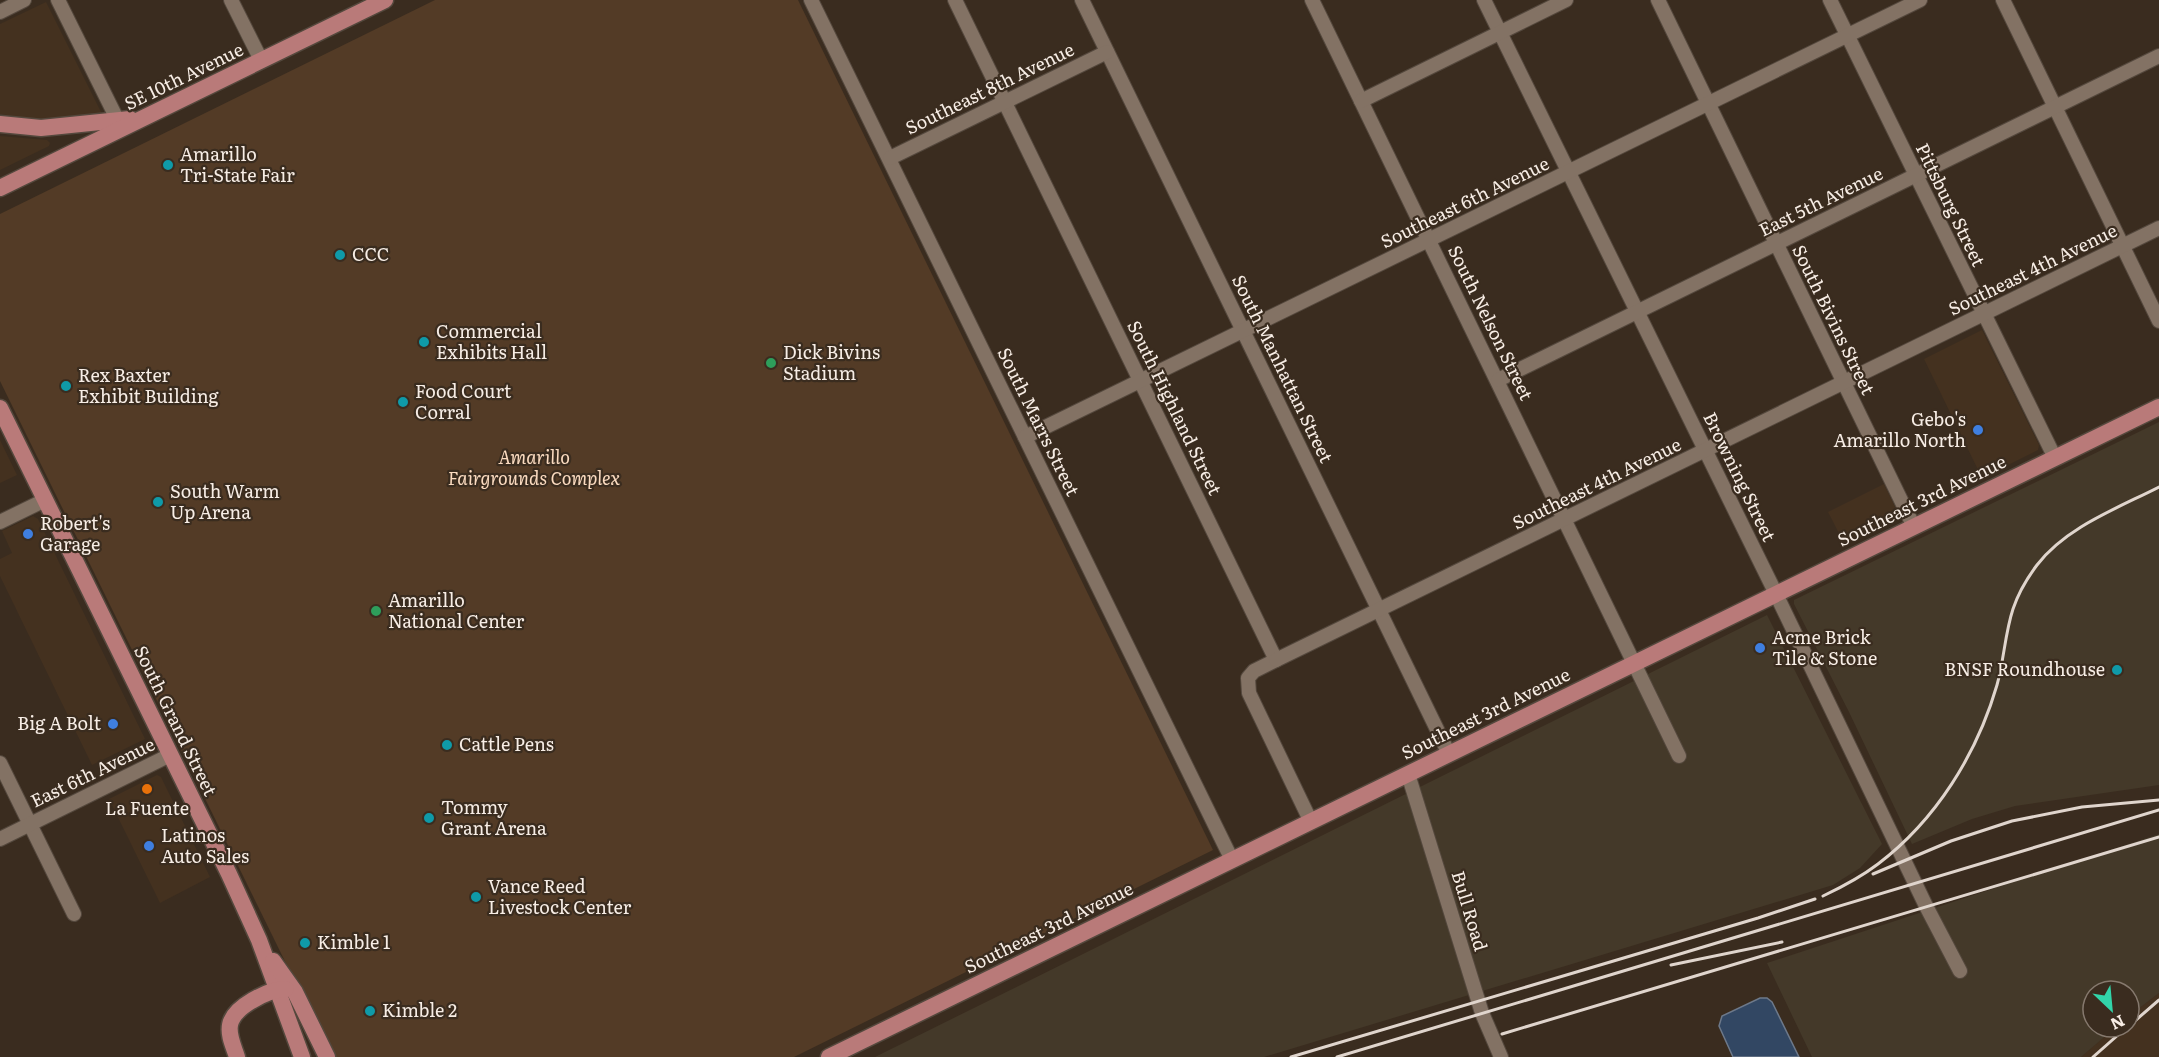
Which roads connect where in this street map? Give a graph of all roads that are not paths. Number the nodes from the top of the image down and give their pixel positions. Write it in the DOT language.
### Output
graph roads {
  1 [pos="24,0"];
  2 [pos="58,0"];
  3 [pos="231,0"];
  4 [pos="384,0"];
  5 [pos="812,0"];
  6 [pos="955,0"];
  7 [pos="1082,0"];
  8 [pos="1312,0"];
  9 [pos="1484,0"];
  10 [pos="1566,0"];
  11 [pos="1658,0"];
  12 [pos="1830,0"];
  13 [pos="1920,0"];
  14 [pos="2003,0"];
  15 [pos="0,12"];
  16 [pos="1500,32"];
  17 [pos="1847,35"];
  18 [pos="1107,52"];
  19 [pos="2159,56"];
  20 [pos="261,60"];
  21 [pos="1361,101"];
  22 [pos="1005,103"];
  23 [pos="1708,104"];
  24 [pos="2056,106"];
  25 [pos="0,124"];
  26 [pos="120,125"];
  27 [pos="41,128"];
  28 [pos="70,154"];
  29 [pos="890,158"];
  30 [pos="1569,172"];
  31 [pos="1916,176"];
  32 [pos="0,188"];
  33 [pos="2159,228"];
  34 [pos="1430,240"];
  35 [pos="1776,243"];
  36 [pos="2122,246"];
  37 [pos="1637,311"];
  38 [pos="1983,314"];
  39 [pos="2159,321"];
  40 [pos="1243,331"];
  41 [pos="1498,380"];
  42 [pos="1141,381"];
  43 [pos="1844,383"];
  44 [pos="2159,407"];
  45 [pos="0,408"];
  46 [pos="1025,437"];
  47 [pos="1705,451"];
  48 [pos="2055,458"];
  49 [pos="45,500"];
  50 [pos="1565,519"];
  51 [pos="0,522"];
  52 [pos="1914,526"];
  53 [pos="1776,594"];
  54 [pos="1380,610"];
  55 [pos="1276,660"];
  56 [pos="1635,663"];
  57 [pos="1449,754"];
  58 [pos="170,755"];
  59 [pos="1679,756"];
  60 [pos="0,763"];
  61 [pos="1408,774"];
  62 [pos="1311,822"];
  63 [pos="30,824"];
  64 [pos="0,839"];
  65 [pos="1232,860"];
  66 [pos="74,914"];
  67 [pos="259,940"];
  68 [pos="1960,971"];
  69 [pos="277,990"];
  70 [pos="295,992"];
  71 [pos="237,1057"];
  72 [pos="302,1057"];
  73 [pos="327,1057"];
  74 [pos="829,1057"];
  75 [pos="1501,1057"];
  1 -- 15 [label="street"];
  2 -- 26 [label="street"];
  3 -- 20 [label="street"];
  4 -- 20 [label="main road, SE 10th Avenue"];
  5 -- 29 [label="street, South Marrs Street"];
  6 -- 22 [label="street, South Highland Street"];
  7 -- 18 [label="street, South Manhattan Street"];
  8 -- 21 [label="street, South Nelson Street"];
  9 -- 16 [label="street, Browning Street"];
  10 -- 16 [label="street"];
  11 -- 23 [label="street, South Bivins Street"];
  12 -- 17 [label="street, Pittsburg Street"];
  13 -- 17 [label="street, Southeast 6th Avenue"];
  14 -- 24 [label="street"];
  16 -- 21 [label="street"];
  16 -- 30 [label="street, Browning Street"];
  17 -- 23 [label="street, Southeast 6th Avenue"];
  17 -- 31 [label="street, Pittsburg Street"];
  18 -- 22 [label="street, Southeast 8th Avenue"];
  18 -- 40 [label="street, South Manhattan Street"];
  19 -- 24 [label="street, East 5th Avenue"];
  20 -- 26 [label="main road, SE 10th Avenue"];
  21 -- 34 [label="street, South Nelson Street"];
  22 -- 29 [label="street, Southeast 8th Avenue"];
  22 -- 42 [label="street, South Highland Street"];
  23 -- 30 [label="street, Southeast 6th Avenue"];
  23 -- 35 [label="street, South Bivins Street"];
  24 -- 31 [label="street, East 5th Avenue"];
  24 -- 36 [label="street"];
  25 -- 27 [label="main road"];
  26 -- 27 [label="main road"];
  26 -- 28 [label="main road, SE 10th Avenue"];
  27 -- 28 [label="main road"];
  28 -- 32 [label="main road, SE 10th Avenue"];
  29 -- 46 [label="street, South Marrs Street"];
  30 -- 34 [label="street, Southeast 6th Avenue"];
  30 -- 37 [label="street, Browning Street"];
  31 -- 35 [label="street, East 5th Avenue"];
  31 -- 38 [label="street, Pittsburg Street"];
  33 -- 36 [label="street, Southeast 4th Avenue"];
  34 -- 40 [label="street, Southeast 6th Avenue"];
  34 -- 41 [label="street, South Nelson Street"];
  35 -- 37 [label="street, East 5th Avenue"];
  35 -- 43 [label="street, South Bivins Street"];
  36 -- 38 [label="street, Southeast 4th Avenue"];
  36 -- 39 [label="street"];
  37 -- 41 [label="street, East 5th Avenue"];
  37 -- 47 [label="street, Browning Street"];
  38 -- 43 [label="street, Southeast 4th Avenue"];
  38 -- 48 [label="street, Pittsburg Street"];
  40 -- 42 [label="street, Southeast 6th Avenue"];
  40 -- 54 [label="street, South Manhattan Street"];
  41 -- 50 [label="street, South Nelson Street"];
  42 -- 46 [label="street, Southeast 6th Avenue"];
  42 -- 55 [label="street, South Highland Street"];
  43 -- 47 [label="street, Southeast 4th Avenue"];
  43 -- 52 [label="street, South Bivins Street"];
  44 -- 48 [label="main road, Southeast 3rd Avenue"];
  45 -- 49 [label="main road, South Grand Street"];
  46 -- 65 [label="street, South Marrs Street"];
  47 -- 50 [label="street, Southeast 4th Avenue"];
  47 -- 53 [label="street, Browning Street"];
  48 -- 52 [label="main road, Southeast 3rd Avenue"];
  49 -- 51 [label="street"];
  49 -- 58 [label="main road, South Grand Street"];
  50 -- 54 [label="street, Southeast 4th Avenue"];
  50 -- 56 [label="street, South Nelson Street"];
  52 -- 53 [label="main road, Southeast 3rd Avenue"];
  53 -- 56 [label="main road, Southeast 3rd Avenue"];
  53 -- 68 [label="street, Browning Street"];
  54 -- 55 [label="street, Southeast 4th Avenue"];
  54 -- 57 [label="street, South Manhattan Street"];
  55 -- 62 [label="street"];
  56 -- 57 [label="main road, Southeast 3rd Avenue"];
  56 -- 59 [label="street, South Nelson Street"];
  57 -- 61 [label="main road, Southeast 3rd Avenue"];
  58 -- 63 [label="street, East 6th Avenue"];
  58 -- 67 [label="main road, South Grand Street"];
  60 -- 63 [label="street"];
  61 -- 62 [label="main road, Southeast 3rd Avenue"];
  61 -- 75 [label="street, Bull Road"];
  62 -- 65 [label="main road, Southeast 3rd Avenue"];
  63 -- 64 [label="street, East 6th Avenue"];
  63 -- 66 [label="street"];
  65 -- 74 [label="main road, Southeast 3rd Avenue"];
  67 -- 69 [label="main road, South Grand Street"];
  67 -- 70 [label="main road"];
  69 -- 70 [label="main road"];
  69 -- 71 [label="main road"];
  69 -- 72 [label="main road, South Grand Street"];
  70 -- 73 [label="main road"];
}
